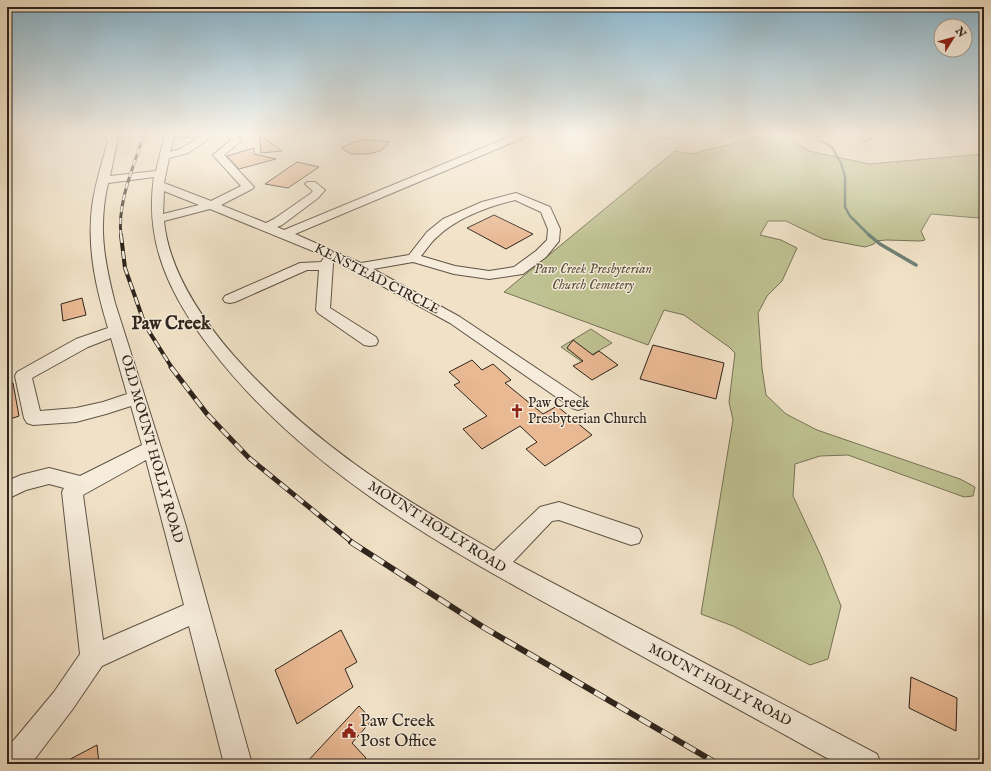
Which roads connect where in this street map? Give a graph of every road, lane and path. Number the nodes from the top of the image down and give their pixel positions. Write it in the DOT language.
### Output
graph roads {
  1 [pos="106,170"];
  2 [pos="232,170"];
  3 [pos="438,170"];
  4 [pos="162,171"];
  5 [pos="103,180"];
  6 [pos="311,184"];
  7 [pos="212,205"];
  8 [pos="158,219"];
  9 [pos="266,227"];
  10 [pos="284,234"];
  11 [pos="413,258"];
  12 [pos="329,260"];
  13 [pos="359,267"];
  14 [pos="230,299"];
  15 [pos="117,330"];
  16 [pos="370,341"];
  17 [pos="137,397"];
  18 [pos="578,404"];
  19 [pos="152,448"];
  20 [pos="77,488"];
  21 [pos="7,491"];
  22 [pos="631,536"];
  23 [pos="496,564"];
  24 [pos="198,611"];
  25 [pos="93,657"];
  26 [pos="7,759"];
  27 [pos="238,764"];
  28 [pos="867,764"];
  1 -- 5 [label="street, OLD MOUNT HOLLY ROAD"];
  2 -- 7 [label="street"];
  3 -- 10 [label="street"];
  4 -- 5 [label="street"];
  4 -- 7 [label="street, KENSTEAD CIRCLE"];
  4 -- 8 [label="street, MOUNT HOLLY ROAD"];
  5 -- 15 [label="street, OLD MOUNT HOLLY ROAD"];
  6 -- 9 [label="street"];
  7 -- 8 [label="street"];
  7 -- 9 [label="street, KENSTEAD CIRCLE"];
  8 -- 23 [label="street, MOUNT HOLLY ROAD"];
  9 -- 10 [label="street, KENSTEAD CIRCLE"];
  10 -- 12 [label="street, KENSTEAD CIRCLE"];
  11 -- 11 [label="street"];
  11 -- 13 [label="street"];
  12 -- 13 [label="street, KENSTEAD CIRCLE"];
  12 -- 14 [label="street"];
  12 -- 16 [label="street"];
  13 -- 18 [label="street, KENSTEAD CIRCLE"];
  15 -- 17 [label="street, OLD MOUNT HOLLY ROAD"];
  15 -- 17 [label="street"];
  17 -- 19 [label="street, OLD MOUNT HOLLY ROAD"];
  19 -- 20 [label="street"];
  19 -- 24 [label="street, OLD MOUNT HOLLY ROAD"];
  20 -- 21 [label="street"];
  20 -- 25 [label="street"];
  22 -- 23 [label="street"];
  23 -- 28 [label="street, MOUNT HOLLY ROAD"];
  24 -- 25 [label="street"];
  24 -- 27 [label="street, OLD MOUNT HOLLY ROAD"];
  25 -- 26 [label="street"];
}
